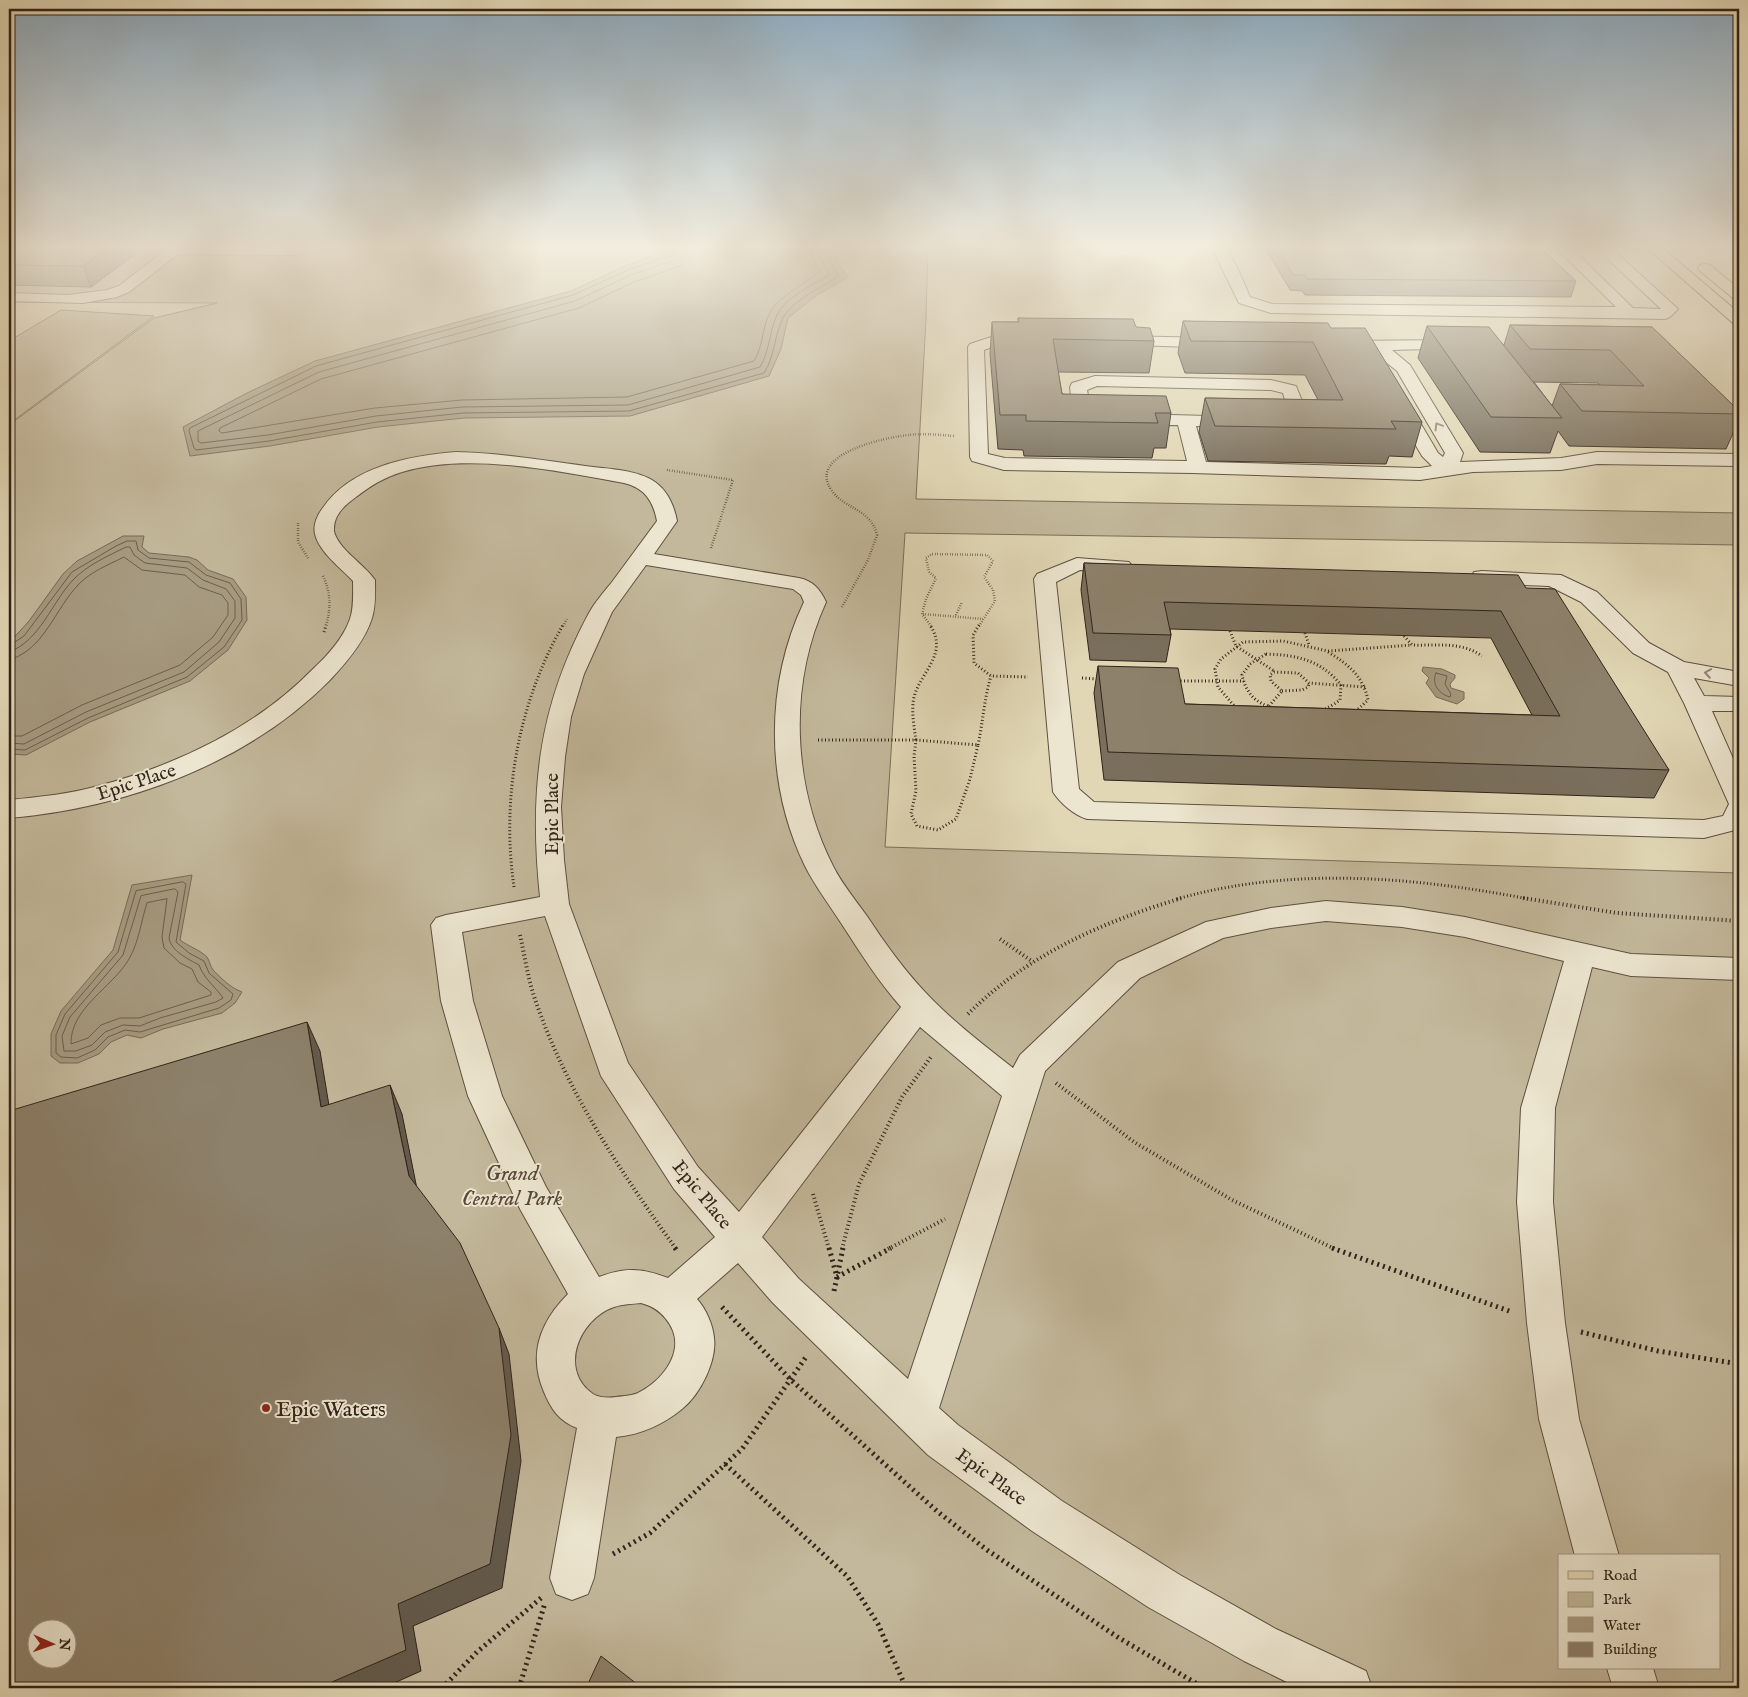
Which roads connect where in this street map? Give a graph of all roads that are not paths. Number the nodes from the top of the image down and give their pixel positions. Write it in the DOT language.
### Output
graph roads {
  1 [pos="1048,340"];
  2 [pos="1096,341"];
  3 [pos="1232,343"];
  4 [pos="1322,345"];
  5 [pos="1474,346"];
  6 [pos="1383,358"];
  7 [pos="1167,363"];
  8 [pos="1391,387"];
  9 [pos="1185,420"];
  10 [pos="1739,460"];
  11 [pos="1198,467"];
  12 [pos="1448,470"];
  13 [pos="642,558"];
  14 [pos="1147,566"];
  15 [pos="1464,577"];
  16 [pos="1676,668"];
  17 [pos="1739,679"];
  18 [pos="1696,703"];
  19 [pos="1739,704"];
  20 [pos="1739,800"];
  21 [pos="9,809"];
  22 [pos="1739,810"];
  23 [pos="555,904"];
  24 [pos="1581,954"];
  25 [pos="1739,970"];
  26 [pos="919,1006"];
  27 [pos="1026,1078"];
  28 [pos="740,1239"];
  29 [pos="684,1287"];
  30 [pos="591,1299"];
  31 [pos="916,1415"];
  32 [pos="599,1417"];
  33 [pos="1596,1554"];
  34 [pos="560,1585"];
  35 [pos="1631,1670"];
  36 [pos="1349,1688"];
  37 [pos="1636,1688"];
  1 -- 11 [label="street"];
  2 -- 7 [label="street"];
  3 -- 7 [label="street"];
  4 -- 6 [label="street"];
  5 -- 6 [label="street"];
  12 -- 6 [label="street, one-way"];
  7 -- 9 [label="street"];
  7 -- 9 [label="street"];
  8 -- 12 [label="street"];
  9 -- 11 [label="street"];
  10 -- 12 [label="street"];
  11 -- 12 [label="street"];
  13 -- 21 [label="street, Epic Place"];
  13 -- 23 [label="street, Epic Place"];
  13 -- 26 [label="street"];
  14 -- 22 [label="street"];
  15 -- 16 [label="street"];
  17 -- 16 [label="street, one-way"];
  16 -- 18 [label="street"];
  18 -- 19 [label="street"];
  18 -- 20 [label="street"];
  23 -- 28 [label="street, Epic Place"];
  23 -- 30 [label="street"];
  24 -- 25 [label="street"];
  24 -- 27 [label="street"];
  24 -- 33 [label="street"];
  26 -- 27 [label="street"];
  26 -- 28 [label="street"];
  27 -- 31 [label="street"];
  28 -- 29 [label="street"];
  28 -- 31 [label="street, Epic Place"];
  29 -- 30 [label="street"];
  29 -- 32 [label="street"];
  30 -- 32 [label="street"];
  31 -- 36 [label="street, Epic Place"];
  32 -- 34 [label="street"];
  35 -- 37 [label="street"];
}
